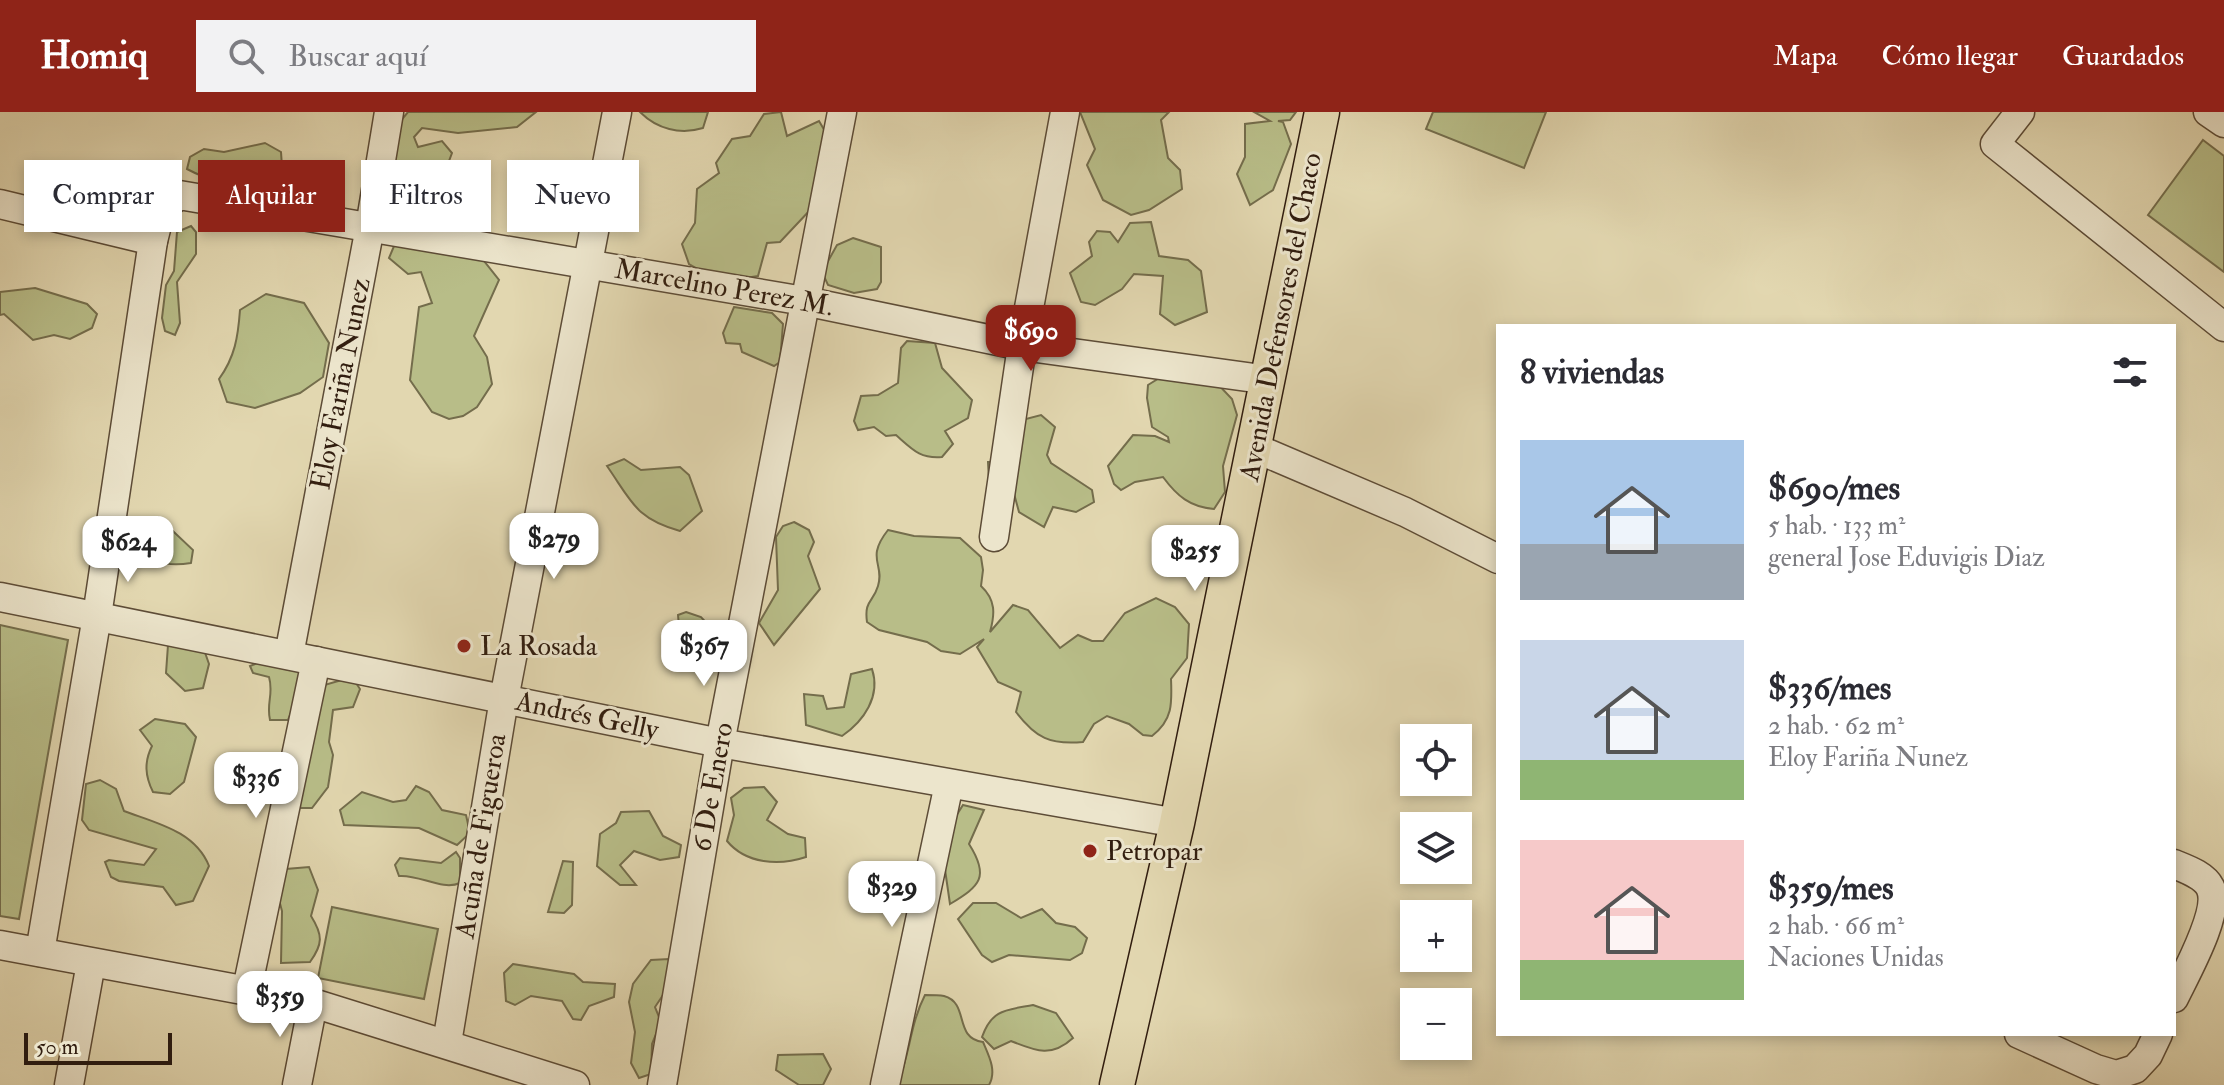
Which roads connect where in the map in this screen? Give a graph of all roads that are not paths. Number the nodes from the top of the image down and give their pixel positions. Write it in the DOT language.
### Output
graph roads {
  1 [pos="389,112"];
  2 [pos="617,112"];
  3 [pos="842,112"];
  4 [pos="1065,112"];
  5 [pos="1322,112"];
  6 [pos="2020,112"];
  7 [pos="2208,112"];
  8 [pos="2224,123"];
  9 [pos="381,160"];
  10 [pos="0,204"];
  11 [pos="361,225"];
  12 [pos="369,232"];
  13 [pos="400,232"];
  14 [pos="153,241"];
  15 [pos="589,264"];
  16 [pos="804,301"];
  17 [pos="2224,327"];
  18 [pos="1022,346"];
  19 [pos="1269,380"];
  20 [pos="1255,448"];
  21 [pos="994,537"];
  22 [pos="1496,558"];
  23 [pos="0,597"];
  24 [pos="97,616"];
  25 [pos="303,658"];
  26 [pos="504,699"];
  27 [pos="720,743"];
  28 [pos="949,784"];
  29 [pos="1177,823"];
  30 [pos="2176,865"];
  31 [pos="0,945"];
  32 [pos="40,952"];
  33 [pos="91,963"];
  34 [pos="247,989"];
  35 [pos="2176,994"];
  36 [pos="313,1003"];
  37 [pos="2023,1036"];
  38 [pos="2157,1036"];
  39 [pos="447,1043"];
  40 [pos="498,1073"];
  41 [pos="69,1085"];
  42 [pos="297,1085"];
  43 [pos="575,1085"];
  44 [pos="662,1085"];
  45 [pos="885,1085"];
  46 [pos="1117,1085"];
  1 -- 9 [label="street, Eloy Fariña Nunez"];
  2 -- 15 [label="street, Acuña de Figueroa"];
  3 -- 16 [label="street, 6 De Enero"];
  4 -- 18 [label="street"];
  5 -- 19 [label="main road, Avenida Defensores del Chaco"];
  6 -- 17 [label="street"];
  7 -- 8 [label="street"];
  10 -- 14 [label="street"];
  11 -- 14 [label="street, Marcelino Perez M."];
  12 -- 25 [label="street, Eloy Fariña Nunez"];
  13 -- 15 [label="street, Marcelino Perez M."];
  14 -- 24 [label="street"];
  15 -- 16 [label="street, Marcelino Perez M."];
  15 -- 26 [label="street, Acuña de Figueroa"];
  16 -- 18 [label="street, Marcelino Perez M."];
  16 -- 27 [label="street, 6 De Enero"];
  18 -- 19 [label="street, Marcelino Perez M."];
  18 -- 21 [label="street"];
  19 -- 20 [label="main road, Avenida Defensores del Chaco"];
  20 -- 22 [label="street"];
  20 -- 29 [label="main road, Avenida Defensores del Chaco"];
  23 -- 24 [label="street, Andrés Gelly"];
  24 -- 25 [label="street, Andrés Gelly"];
  24 -- 32 [label="street"];
  25 -- 26 [label="street, Andrés Gelly"];
  25 -- 34 [label="street, Eloy Fariña Nunez"];
  26 -- 27 [label="street, Andrés Gelly"];
  26 -- 39 [label="street, Acuña de Figueroa"];
  27 -- 28 [label="street, Andrés Gelly"];
  27 -- 44 [label="street, 6 De Enero"];
  28 -- 29 [label="street, Andrés Gelly"];
  28 -- 45 [label="street"];
  29 -- 46 [label="main road, Avenida Defensores del Chaco"];
  30 -- 35 [label="street"];
  31 -- 32 [label="street"];
  32 -- 33 [label="street"];
  33 -- 34 [label="street"];
  33 -- 41 [label="street"];
  34 -- 36 [label="street"];
  36 -- 39 [label="street"];
  36 -- 42 [label="street"];
  37 -- 38 [label="street"];
  39 -- 40 [label="street"];
  40 -- 43 [label="street"];
}
